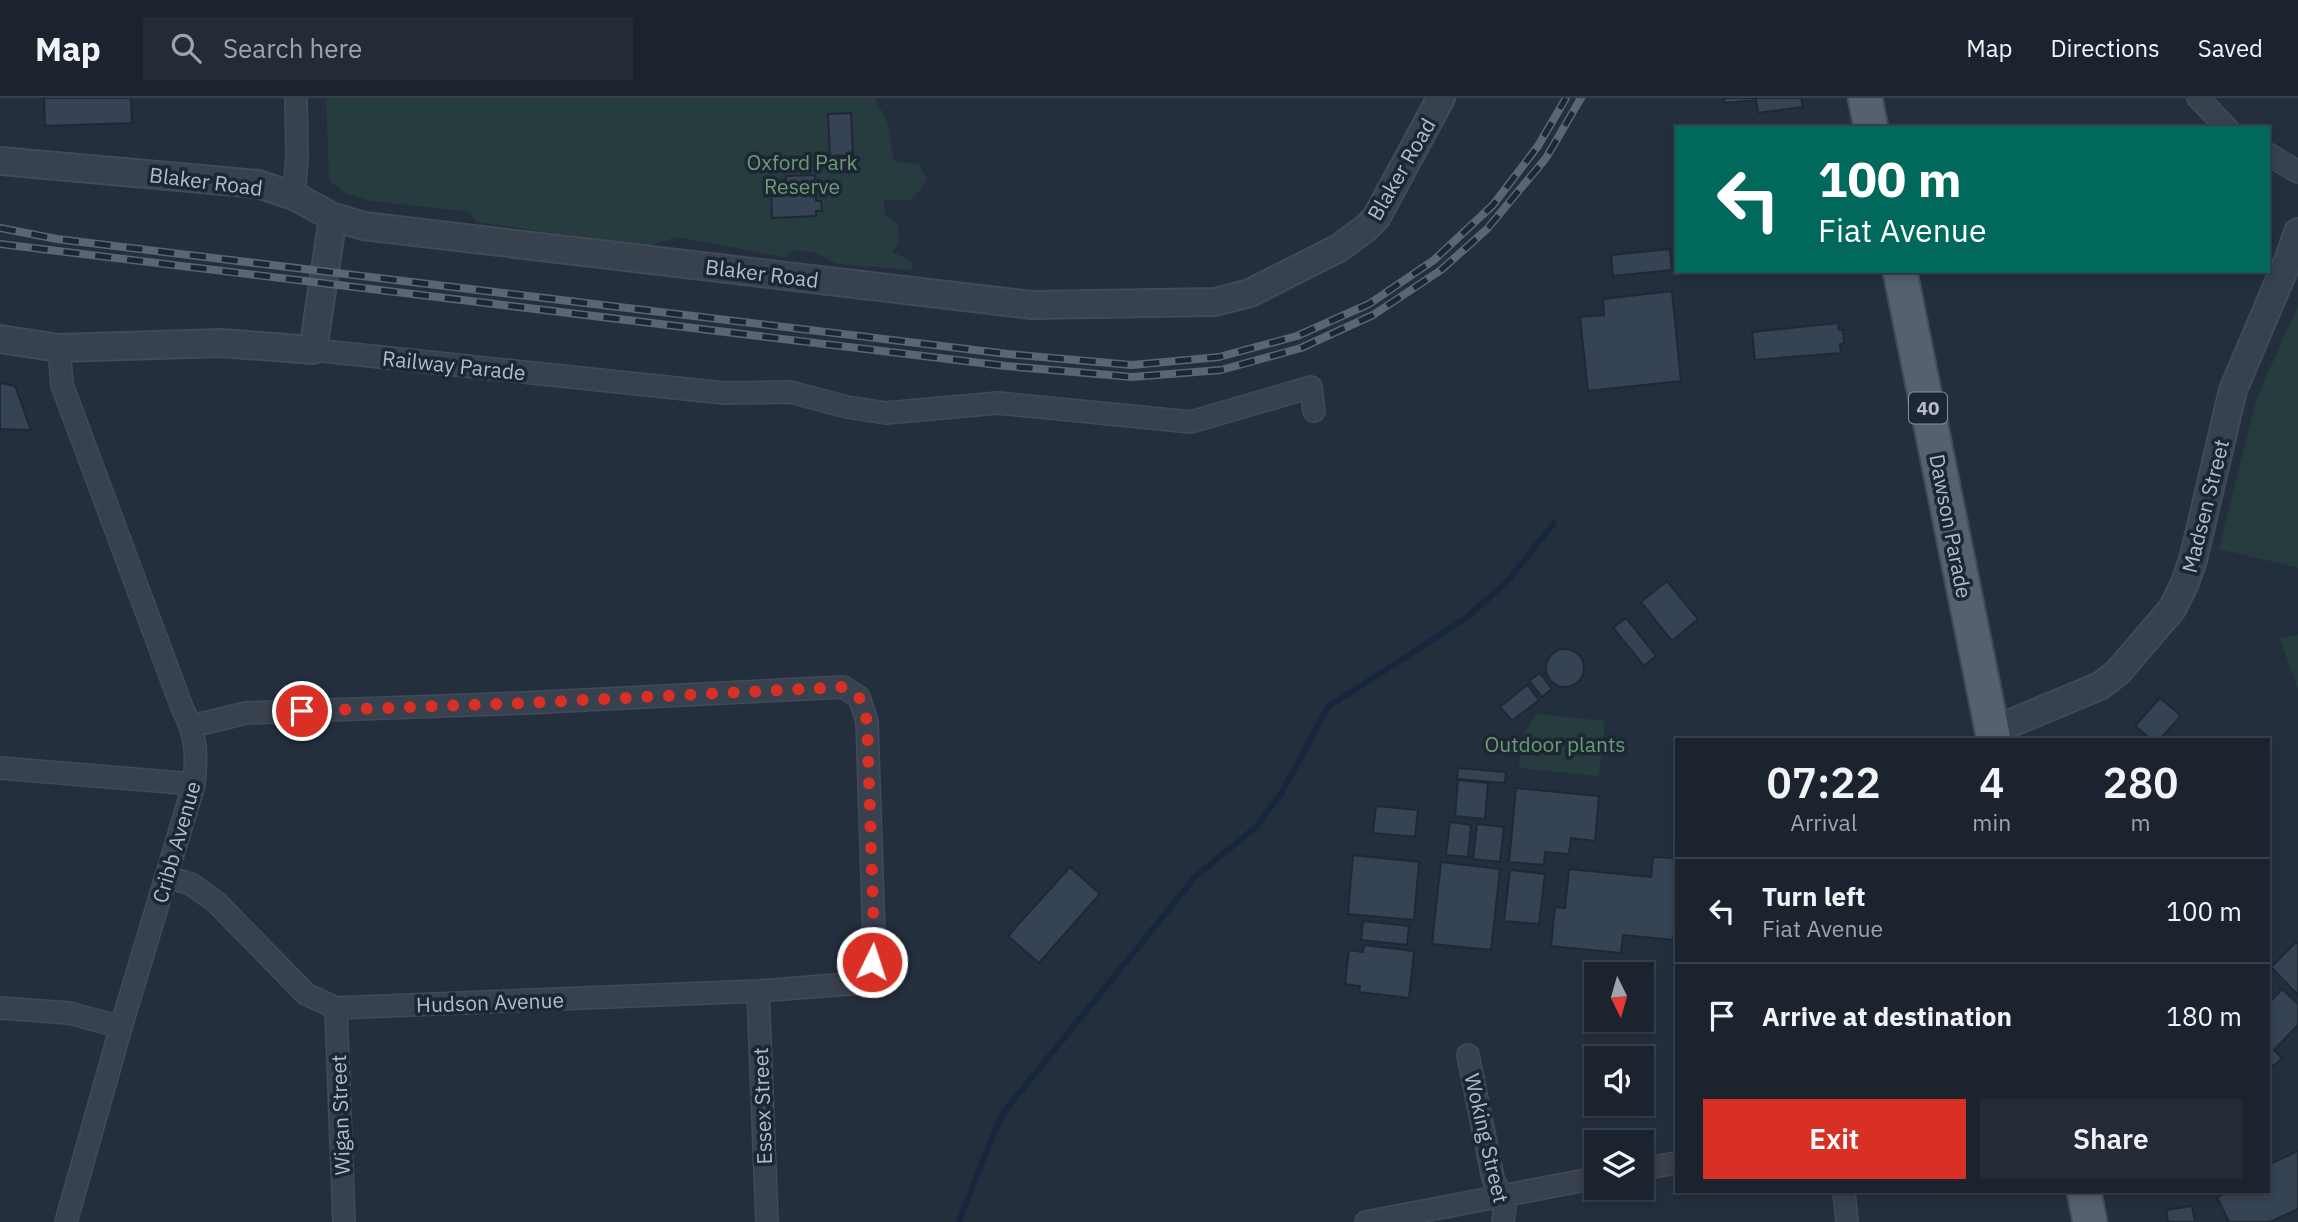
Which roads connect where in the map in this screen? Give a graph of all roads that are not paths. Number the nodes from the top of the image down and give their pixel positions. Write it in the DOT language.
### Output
graph roads {
  1 [pos="296,98"];
  2 [pos="1441,98"];
  3 [pos="1865,98"];
  4 [pos="2198,98"];
  5 [pos="1871,126"];
  6 [pos="2226,126"];
  7 [pos="2270,155"];
  8 [pos="0,161"];
  9 [pos="2298,172"];
  10 [pos="293,196"];
  11 [pos="333,217"];
  12 [pos="2298,232"];
  13 [pos="1900,273"];
  14 [pos="0,340"];
  15 [pos="59,348"];
  16 [pos="313,350"];
  17 [pos="1314,411"];
  18 [pos="192,726"];
  19 [pos="1993,736"];
  20 [pos="0,768"];
  21 [pos="194,785"];
  22 [pos="167,877"];
  23 [pos="758,991"];
  24 [pos="0,1008"];
  25 [pos="336,1008"];
  26 [pos="121,1027"];
  27 [pos="1468,1055"];
  28 [pos="1675,1163"];
  29 [pos="1654,1167"];
  30 [pos="1584,1180"];
  31 [pos="1844,1193"];
  32 [pos="2084,1193"];
  33 [pos="1500,1195"];
  34 [pos="66,1222"];
  35 [pos="344,1222"];
  36 [pos="767,1222"];
  37 [pos="1366,1222"];
  38 [pos="1503,1222"];
  39 [pos="1847,1222"];
  40 [pos="2090,1222"];
  1 -- 10 [label="street"];
  2 -- 11 [label="street, Blaker Road"];
  3 -- 5 [label="main road"];
  4 -- 6 [label="street"];
  7 -- 9 [label="street"];
  8 -- 10 [label="street, Blaker Road"];
  10 -- 11 [label="street, Blaker Road"];
  11 -- 16 [label="street"];
  12 -- 19 [label="street, Madsen Street"];
  13 -- 19 [label="main road, Dawson Parade / 40"];
  14 -- 15 [label="street, Railway Parade"];
  15 -- 16 [label="street, Railway Parade"];
  15 -- 18 [label="street, Cribb Avenue"];
  16 -- 17 [label="street, Railway Parade"];
  18 -- 21 [label="street, Cribb Avenue"];
  18 -- 23 [label="street, Hudson Avenue"];
  20 -- 21 [label="street"];
  21 -- 22 [label="street, Cribb Avenue"];
  22 -- 25 [label="street, Hudson Avenue"];
  22 -- 26 [label="street, Cribb Avenue"];
  23 -- 25 [label="street, Hudson Avenue"];
  23 -- 36 [label="street, Essex Street"];
  24 -- 26 [label="street"];
  25 -- 35 [label="street, Wigan Street"];
  26 -- 34 [label="street, Cribb Avenue"];
  27 -- 33 [label="street, Woking Street"];
  28 -- 29 [label="street"];
  30 -- 33 [label="street"];
  31 -- 39 [label="street"];
  32 -- 40 [label="main road"];
  33 -- 37 [label="street"];
  33 -- 38 [label="street, Woking Street"];
}
